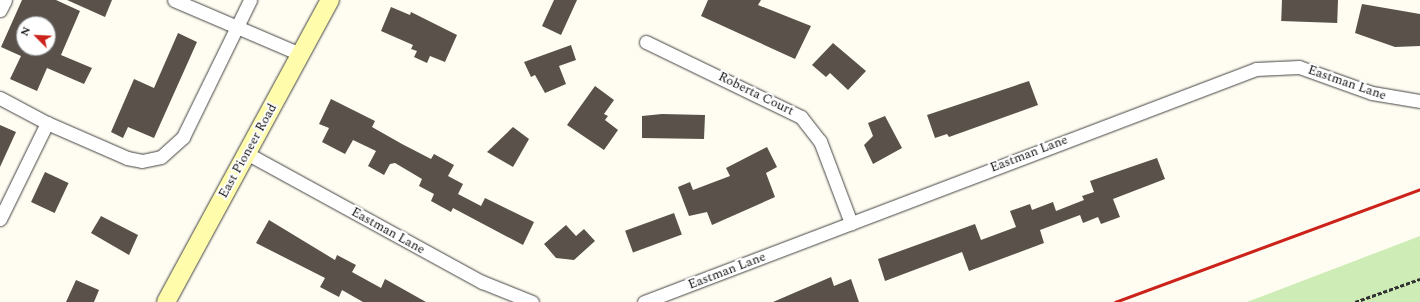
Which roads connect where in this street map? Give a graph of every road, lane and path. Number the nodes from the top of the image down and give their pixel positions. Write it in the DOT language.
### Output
graph roads {
  1 [pos="5,0"];
  2 [pos="174,0"];
  3 [pos="250,0"];
  4 [pos="330,0"];
  5 [pos="0,10"];
  6 [pos="237,27"];
  7 [pos="646,42"];
  8 [pos="300,54"];
  9 [pos="0,98"];
  10 [pos="1420,101"];
  11 [pos="47,123"];
  12 [pos="248,154"];
  13 [pos="0,219"];
  14 [pos="851,223"];
  15 [pos="1420,279"];
  16 [pos="166,302"];
  17 [pos="532,302"];
  18 [pos="644,302"];
  19 [pos="1355,302"];
  1 -- 5 [label="street"];
  2 -- 6 [label="street"];
  3 -- 6 [label="street"];
  4 -- 8 [label="main road, East Pioneer Road"];
  6 -- 8 [label="street"];
  6 -- 11 [label="street"];
  7 -- 14 [label="street, Roberta Court"];
  8 -- 12 [label="main road, East Pioneer Road"];
  9 -- 11 [label="street"];
  10 -- 14 [label="street, Eastman Lane"];
  11 -- 13 [label="street"];
  12 -- 16 [label="main road, East Pioneer Road"];
  12 -- 17 [label="street, Eastman Lane"];
  14 -- 18 [label="street, Eastman Lane"];
  15 -- 19 [label="path"];
}
